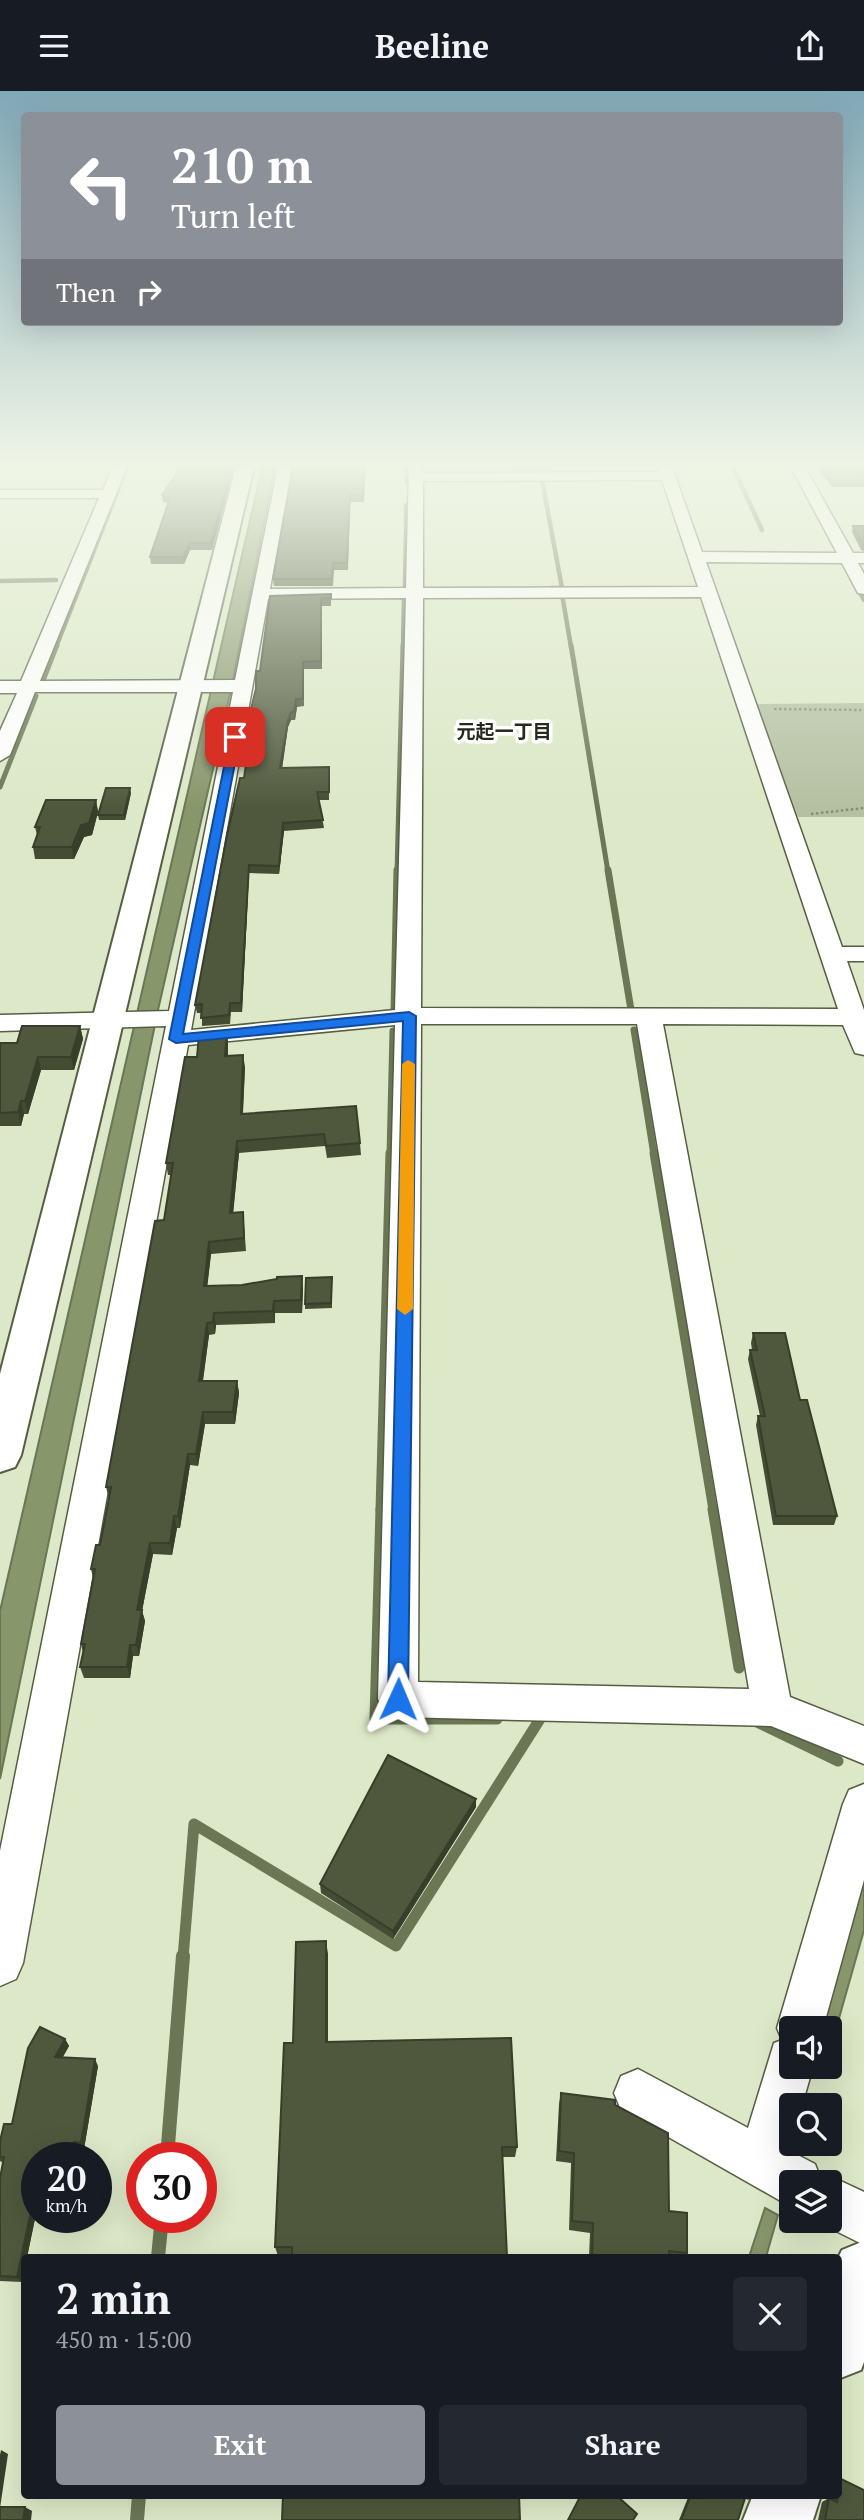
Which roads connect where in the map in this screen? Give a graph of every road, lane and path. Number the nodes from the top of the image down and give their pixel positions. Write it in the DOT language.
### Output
graph roads {
  1 [pos="74,580"];
  2 [pos="220,580"];
  3 [pos="265,580"];
  4 [pos="414,580"];
  5 [pos="704,580"];
  6 [pos="414,591"];
  7 [pos="708,591"];
  8 [pos="263,594"];
  9 [pos="196,685"];
  10 [pos="29,686"];
  11 [pos="241,686"];
  12 [pos="0,687"];
  13 [pos="749,709"];
  14 [pos="864,710"];
  15 [pos="0,755"];
  16 [pos="864,808"];
  17 [pos="785,814"];
  18 [pos="834,954"];
  19 [pos="864,954"];
  20 [pos="409,1016"];
  21 [pos="649,1017"];
  22 [pos="854,1017"];
  23 [pos="112,1019"];
  24 [pos="0,1023"];
  25 [pos="174,1026"];
  26 [pos="864,1047"];
  27 [pos="0,1455"];
  28 [pos="772,1708"];
  29 [pos="864,1745"];
  30 [pos="864,1804"];
  31 [pos="0,1963"];
  32 [pos="803,2016"];
  33 [pos="789,2079"];
  34 [pos="638,2093"];
  35 [pos="779,2170"];
  36 [pos="779,2172"];
  37 [pos="842,2208"];
  38 [pos="864,2220"];
  39 [pos="864,2272"];
  40 [pos="842,2335"];
  41 [pos="786,2499"];
  42 [pos="778,2520"];
  1 -- 10 [label="street"];
  2 -- 9 [label="street"];
  3 -- 8 [label="street"];
  4 -- 6 [label="street"];
  5 -- 7 [label="street"];
  6 -- 7 [label="street"];
  6 -- 8 [label="street"];
  6 -- 20 [label="street"];
  7 -- 13 [label="street"];
  8 -- 11 [label="street"];
  9 -- 10 [label="street"];
  9 -- 11 [label="street"];
  9 -- 23 [label="street"];
  10 -- 12 [label="street"];
  10 -- 15 [label="street"];
  11 -- 25 [label="street"];
  13 -- 14 [label="path"];
  13 -- 17 [label="street"];
  16 -- 17 [label="path"];
  17 -- 18 [label="street"];
  18 -- 19 [label="street"];
  18 -- 22 [label="street"];
  20 -- 21 [label="street"];
  20 -- 25 [label="street"];
  20 -- 28 [label="street"];
  21 -- 22 [label="street"];
  21 -- 28 [label="street"];
  22 -- 26 [label="street"];
  23 -- 24 [label="street"];
  23 -- 25 [label="street"];
  23 -- 27 [label="street"];
  25 -- 31 [label="street"];
  28 -- 29 [label="street"];
  30 -- 32 [label="street"];
  33 -- 35 [label="street"];
  34 -- 36 [label="street"];
  37 -- 38 [label="street"];
  39 -- 40 [label="street"];
  41 -- 42 [label="street"];
}
